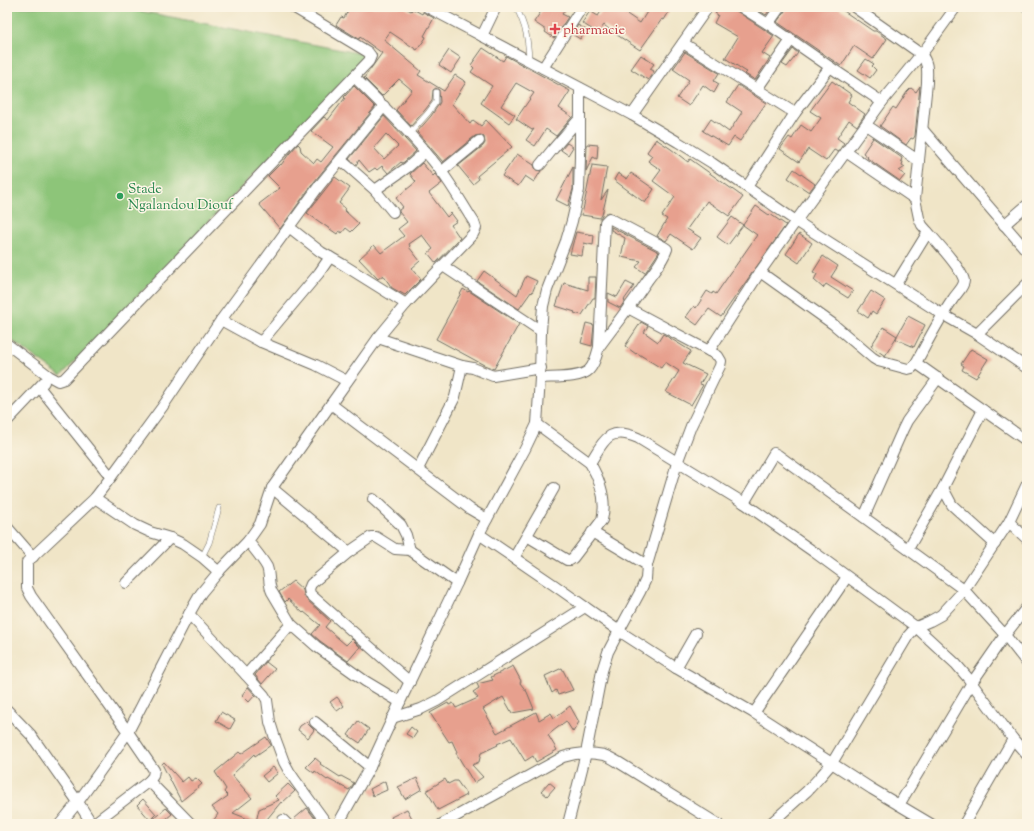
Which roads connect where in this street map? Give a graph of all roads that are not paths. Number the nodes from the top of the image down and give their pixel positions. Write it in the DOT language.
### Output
graph roads {
  1 [pos="293,7"];
  2 [pos="426,7"];
  3 [pos="448,7"];
  4 [pos="496,7"];
  5 [pos="516,7"];
  6 [pos="582,7"];
  7 [pos="708,7"];
  8 [pos="742,7"];
  9 [pos="780,7"];
  10 [pos="956,7"];
  11 [pos="857,8"];
  12 [pos="448,19"];
  13 [pos="768,24"];
  14 [pos="482,36"];
  15 [pos="791,40"];
  16 [pos="683,43"];
  17 [pos="921,54"];
  18 [pos="529,60"];
  19 [pos="830,67"];
  20 [pos="543,68"];
  21 [pos="354,77"];
  22 [pos="580,88"];
  23 [pos="758,89"];
  24 [pos="436,92"];
  25 [pos="882,102"];
  26 [pos="384,106"];
  27 [pos="794,113"];
  28 [pos="632,115"];
  29 [pos="580,118"];
  30 [pos="866,125"];
  31 [pos="923,130"];
  32 [pos="410,133"];
  33 [pos="479,141"];
  34 [pos="425,152"];
  35 [pos="846,152"];
  36 [pos="340,160"];
  37 [pos="919,160"];
  38 [pos="540,165"];
  39 [pos="441,172"];
  40 [pos="747,187"];
  41 [pos="374,190"];
  42 [pos="915,199"];
  43 [pos="1027,205"];
  44 [pos="393,212"];
  45 [pos="796,221"];
  46 [pos="1004,225"];
  47 [pos="289,227"];
  48 [pos="928,232"];
  49 [pos="1027,251"];
  50 [pos="330,257"];
  51 [pos="443,266"];
  52 [pos="760,272"];
  53 [pos="896,284"];
  54 [pos="1027,284"];
  55 [pos="406,304"];
  56 [pos="628,308"];
  57 [pos="942,314"];
  58 [pos="221,320"];
  59 [pos="541,331"];
  60 [pos="977,334"];
  61 [pos="378,338"];
  62 [pos="261,342"];
  63 [pos="7,344"];
  64 [pos="599,347"];
  65 [pos="709,351"];
  66 [pos="916,363"];
  67 [pos="462,366"];
  68 [pos="1027,368"];
  69 [pos="540,373"];
  70 [pos="49,376"];
  71 [pos="938,378"];
  72 [pos="347,381"];
  73 [pos="40,388"];
  74 [pos="331,404"];
  75 [pos="983,410"];
  76 [pos="7,421"];
  77 [pos="537,424"];
  78 [pos="1027,441"];
  79 [pos="590,463"];
  80 [pos="678,463"];
  81 [pos="418,469"];
  82 [pos="111,477"];
  83 [pos="1027,484"];
  84 [pos="272,488"];
  85 [pos="554,488"];
  86 [pos="943,488"];
  87 [pos="95,498"];
  88 [pos="373,499"];
  89 [pos="744,503"];
  90 [pos="219,508"];
  91 [pos="864,517"];
  92 [pos="487,519"];
  93 [pos="1009,522"];
  94 [pos="9,532"];
  95 [pos="592,532"];
  96 [pos="479,534"];
  97 [pos="527,536"];
  98 [pos="170,538"];
  99 [pos="1027,539"];
  100 [pos="248,541"];
  101 [pos="995,544"];
  102 [pos="908,549"];
  103 [pos="410,550"];
  104 [pos="349,552"];
  105 [pos="33,557"];
  106 [pos="202,557"];
  107 [pos="514,558"];
  108 [pos="647,565"];
  109 [pos="219,572"];
  110 [pos="847,577"];
  111 [pos="126,583"];
  112 [pos="457,583"];
  113 [pos="964,590"];
  114 [pos="585,607"];
  115 [pos="1027,607"];
  116 [pos="188,614"];
  117 [pos="291,624"];
  118 [pos="916,627"];
  119 [pos="618,631"];
  120 [pos="696,633"];
  121 [pos="1005,635"];
  122 [pos="1027,663"];
  123 [pos="676,668"];
  124 [pos="246,674"];
  125 [pos="410,682"];
  126 [pos="972,684"];
  127 [pos="400,702"];
  128 [pos="7,710"];
  129 [pos="754,713"];
  130 [pos="392,718"];
  131 [pos="315,722"];
  132 [pos="128,732"];
  133 [pos="1013,739"];
  134 [pos="586,753"];
  135 [pos="1027,755"];
  136 [pos="832,763"];
  137 [pos="370,767"];
  138 [pos="149,781"];
  139 [pos="78,802"];
  140 [pos="899,805"];
  141 [pos="60,824"];
  142 [pos="92,824"];
  143 [pos="190,824"];
  144 [pos="327,824"];
  145 [pos="338,824"];
  146 [pos="442,824"];
  147 [pos="568,824"];
  148 [pos="718,824"];
  149 [pos="770,824"];
  150 [pos="931,824"];
  151 [pos="964,824"];
  1 -- 21 [label="street"];
  2 -- 12 [label="street"];
  3 -- 12 [label="street"];
  4 -- 14 [label="street"];
  5 -- 18 [label="lane"];
  6 -- 20 [label="street"];
  7 -- 16 [label="street"];
  8 -- 13 [label="street"];
  9 -- 13 [label="street"];
  10 -- 17 [label="street"];
  11 -- 17 [label="street"];
  12 -- 14 [label="street"];
  13 -- 15 [label="street"];
  14 -- 18 [label="street"];
  15 -- 19 [label="street"];
  15 -- 23 [label="street"];
  16 -- 23 [label="street"];
  16 -- 28 [label="street"];
  17 -- 25 [label="street"];
  17 -- 31 [label="street"];
  18 -- 20 [label="street"];
  19 -- 25 [label="street"];
  19 -- 27 [label="street"];
  20 -- 22 [label="street"];
  21 -- 26 [label="street"];
  21 -- 70 [label="street"];
  22 -- 28 [label="street"];
  22 -- 29 [label="street"];
  23 -- 27 [label="street"];
  24 -- 32 [label="lane"];
  25 -- 30 [label="street"];
  26 -- 32 [label="street"];
  26 -- 36 [label="street"];
  27 -- 40 [label="street"];
  28 -- 40 [label="street"];
  29 -- 38 [label="street"];
  29 -- 59 [label="street"];
  30 -- 35 [label="street"];
  30 -- 37 [label="street"];
  31 -- 37 [label="street"];
  31 -- 46 [label="street"];
  32 -- 34 [label="street"];
  33 -- 39 [label="street"];
  34 -- 39 [label="street"];
  34 -- 41 [label="street"];
  35 -- 42 [label="street"];
  35 -- 45 [label="street"];
  36 -- 41 [label="street"];
  36 -- 47 [label="street"];
  37 -- 42 [label="street"];
  39 -- 51 [label="street"];
  40 -- 45 [label="street"];
  41 -- 44 [label="street"];
  42 -- 48 [label="street"];
  43 -- 46 [label="street"];
  45 -- 52 [label="street"];
  45 -- 53 [label="street"];
  46 -- 49 [label="street"];
  47 -- 50 [label="street"];
  47 -- 58 [label="street"];
  48 -- 53 [label="street"];
  48 -- 57 [label="street"];
  50 -- 55 [label="street"];
  50 -- 62 [label="street"];
  51 -- 55 [label="street"];
  51 -- 59 [label="street"];
  52 -- 65 [label="street"];
  52 -- 66 [label="street"];
  53 -- 57 [label="street"];
  54 -- 60 [label="street"];
  55 -- 61 [label="street"];
  56 -- 64 [label="street"];
  56 -- 64 [label="street"];
  56 -- 65 [label="street"];
  57 -- 60 [label="street"];
  57 -- 66 [label="street"];
  58 -- 62 [label="street"];
  58 -- 82 [label="street"];
  59 -- 69 [label="street"];
  60 -- 68 [label="street"];
  61 -- 67 [label="street"];
  61 -- 72 [label="street"];
  62 -- 72 [label="street"];
  63 -- 70 [label="street"];
  64 -- 69 [label="street"];
  65 -- 80 [label="street"];
  66 -- 71 [label="street"];
  67 -- 69 [label="street"];
  67 -- 81 [label="street"];
  69 -- 77 [label="street"];
  70 -- 73 [label="street"];
  71 -- 75 [label="street"];
  71 -- 91 [label="street"];
  72 -- 74 [label="street"];
  73 -- 76 [label="street"];
  73 -- 82 [label="street"];
  74 -- 81 [label="street"];
  74 -- 84 [label="street"];
  75 -- 78 [label="street"];
  75 -- 86 [label="street"];
  77 -- 79 [label="street"];
  77 -- 92 [label="street"];
  79 -- 80 [label="street"];
  79 -- 95 [label="street"];
  80 -- 89 [label="street"];
  80 -- 108 [label="street"];
  81 -- 92 [label="street"];
  82 -- 87 [label="street"];
  83 -- 93 [label="street"];
  84 -- 100 [label="street"];
  84 -- 104 [label="street"];
  85 -- 97 [label="street"];
  86 -- 101 [label="street"];
  86 -- 102 [label="street"];
  87 -- 98 [label="street"];
  87 -- 105 [label="street"];
  88 -- 103 [label="street"];
  89 -- 91 [label="street"];
  89 -- 110 [label="street"];
  90 -- 106 [label="lane"];
  91 -- 102 [label="street"];
  92 -- 96 [label="street"];
  93 -- 99 [label="street"];
  93 -- 101 [label="street"];
  94 -- 105 [label="street"];
  95 -- 97 [label="street"];
  95 -- 108 [label="street"];
  96 -- 107 [label="street"];
  96 -- 112 [label="street"];
  97 -- 107 [label="street"];
  98 -- 106 [label="street"];
  98 -- 111 [label="street"];
  100 -- 109 [label="street"];
  100 -- 117 [label="street"];
  101 -- 113 [label="street"];
  102 -- 113 [label="street"];
  103 -- 104 [label="street"];
  103 -- 112 [label="street"];
  104 -- 125 [label="street"];
  105 -- 132 [label="street"];
  106 -- 109 [label="street"];
  107 -- 114 [label="street"];
  108 -- 119 [label="street"];
  109 -- 116 [label="street"];
  110 -- 118 [label="street"];
  110 -- 129 [label="street"];
  112 -- 125 [label="street"];
  113 -- 118 [label="street"];
  113 -- 121 [label="street"];
  114 -- 119 [label="street"];
  114 -- 130 [label="street"];
  115 -- 121 [label="street"];
  116 -- 124 [label="street"];
  116 -- 132 [label="street"];
  117 -- 124 [label="street"];
  117 -- 127 [label="street"];
  118 -- 126 [label="street"];
  118 -- 136 [label="street"];
  119 -- 123 [label="street"];
  119 -- 134 [label="street"];
  120 -- 123 [label="street"];
  121 -- 122 [label="street"];
  121 -- 126 [label="street"];
  123 -- 129 [label="street"];
  124 -- 144 [label="street"];
  125 -- 127 [label="street"];
  126 -- 133 [label="street"];
  126 -- 140 [label="street"];
  127 -- 130 [label="street"];
  128 -- 139 [label="street"];
  129 -- 136 [label="street"];
  130 -- 137 [label="street"];
  131 -- 137 [label="street"];
  132 -- 138 [label="street"];
  132 -- 139 [label="street"];
  133 -- 135 [label="street"];
  133 -- 151 [label="street"];
  134 -- 146 [label="street"];
  134 -- 147 [label="street"];
  134 -- 148 [label="street"];
  136 -- 140 [label="street"];
  136 -- 149 [label="street"];
  137 -- 145 [label="street"];
  138 -- 142 [label="street"];
  138 -- 143 [label="street"];
  139 -- 141 [label="street"];
  139 -- 142 [label="street"];
  140 -- 150 [label="street"];
}
